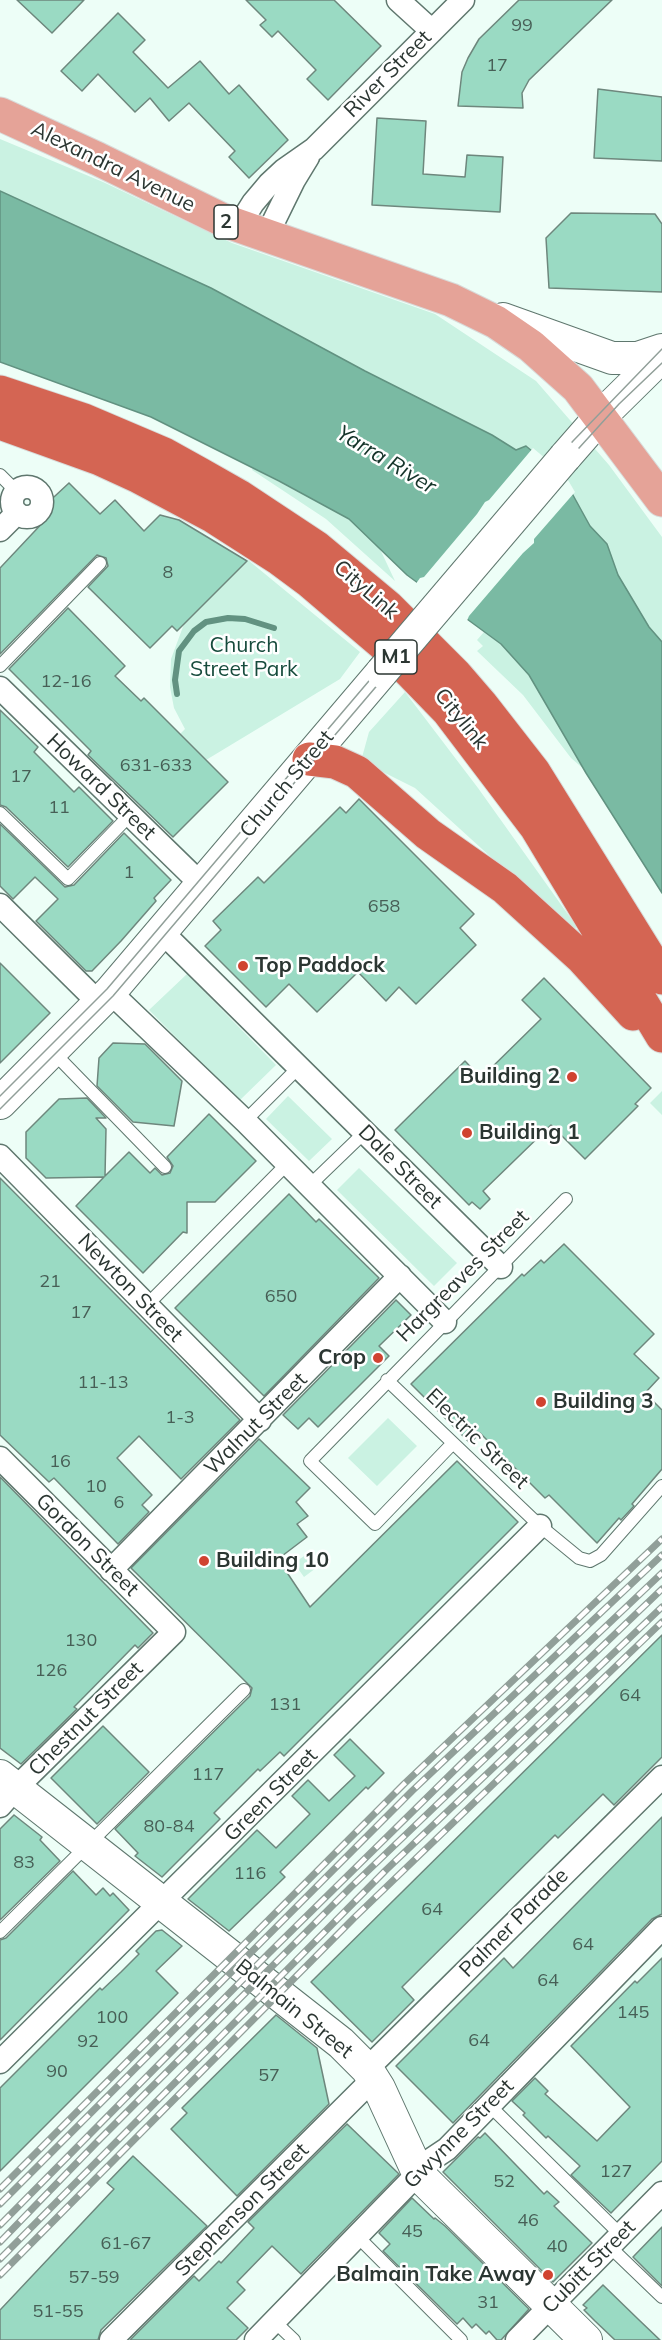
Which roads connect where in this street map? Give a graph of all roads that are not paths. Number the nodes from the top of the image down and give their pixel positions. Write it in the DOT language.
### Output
graph roads {
  1 [pos="398,0"];
  2 [pos="463,0"];
  3 [pos="432,31"];
  4 [pos="0,114"];
  5 [pos="252,232"];
  6 [pos="463,305"];
  7 [pos="662,350"];
  8 [pos="662,356"];
  9 [pos="0,392"];
  10 [pos="600,417"];
  11 [pos="0,423"];
  12 [pos="0,475"];
  13 [pos="662,500"];
  14 [pos="16,502"];
  15 [pos="0,530"];
  16 [pos="278,558"];
  17 [pos="100,563"];
  18 [pos="375,658"];
  19 [pos="0,666"];
  20 [pos="0,688"];
  21 [pos="433,714"];
  22 [pos="309,759"];
  23 [pos="0,813"];
  24 [pos="129,816"];
  25 [pos="202,885"];
  26 [pos="0,905"];
  27 [pos="162,932"];
  28 [pos="662,978"];
  29 [pos="105,997"];
  30 [pos="662,1036"];
  31 [pos="662,1047"];
  32 [pos="52,1051"];
  33 [pos="299,1067"];
  34 [pos="0,1103"];
  35 [pos="244,1121"];
  36 [pos="364,1132"];
  37 [pos="0,1156"];
  38 [pos="287,1164"];
  39 [pos="165,1167"];
  40 [pos="309,1186"];
  41 [pos="566,1199"];
  42 [pos="501,1267"];
  43 [pos="400,1276"];
  44 [pos="147,1305"];
  45 [pos="445,1322"];
  46 [pos="387,1380"];
  47 [pos="260,1420"];
  48 [pos="453,1443"];
  49 [pos="0,1458"];
  50 [pos="662,1486"];
  51 [pos="540,1526"];
  52 [pos="111,1570"];
  53 [pos="174,1632"];
  54 [pos="244,1690"];
  55 [pos="662,1777"];
  56 [pos="5,1790"];
  57 [pos="88,1845"];
  58 [pos="162,1903"];
  59 [pos="662,1928"];
  60 [pos="0,1932"];
  61 [pos="0,2062"];
  62 [pos="370,2074"];
  63 [pos="489,2105"];
  64 [pos="419,2175"];
  65 [pos="662,2193"];
  66 [pos="357,2237"];
  67 [pos="616,2241"];
  68 [pos="662,2297"];
  69 [pos="552,2306"];
  70 [pos="274,2321"];
  71 [pos="111,2340"];
  72 [pos="256,2340"];
  73 [pos="294,2340"];
  74 [pos="462,2340"];
  75 [pos="517,2340"];
  76 [pos="586,2340"];
  1 -- 3 [label="street"];
  2 -- 3 [label="street, River Street"];
  3 -- 5 [label="street, River Street"];
  4 -- 5 [label="main road, Alexandra Avenue / 2"];
  5 -- 6 [label="main road, Alexandra Avenue / 2"];
  6 -- 7 [label="main road, Alexandra Avenue"];
  6 -- 10 [label="main road, Alexandra Avenue / 2"];
  8 -- 10 [label="main road, Church Street"];
  9 -- 28 [label="highway, CityLink / M1"];
  10 -- 13 [label="main road, Alexandra Avenue / 2"];
  10 -- 18 [label="main road, Church Street, bridge"];
  11 -- 16 [label="highway, M1"];
  12 -- 14 [label="lane"];
  14 -- 15 [label="street"];
  16 -- 18 [label="lane, Citylink"];
  16 -- 30 [label="highway, M1"];
  17 -- 19 [label="lane"];
  18 -- 21 [label="lane, Citylink"];
  18 -- 22 [label="main road, Church Street"];
  20 -- 24 [label="street, Howard Street"];
  22 -- 25 [label="main road, Church Street"];
  22 -- 31 [label="highway"];
  23 -- 24 [label="lane"];
  24 -- 25 [label="street, Howard Street"];
  25 -- 27 [label="main road, Church Street"];
  26 -- 29 [label="street"];
  27 -- 29 [label="main road, Church Street"];
  27 -- 33 [label="street, Dale Street"];
  29 -- 32 [label="main road, Church Street"];
  29 -- 35 [label="street"];
  32 -- 34 [label="main road, Church Street"];
  32 -- 39 [label="lane"];
  33 -- 35 [label="lane"];
  33 -- 36 [label="street, Dale Street"];
  35 -- 38 [label="street"];
  36 -- 40 [label="lane"];
  36 -- 42 [label="street, Dale Street"];
  37 -- 44 [label="street, Newton Street"];
  38 -- 40 [label="street"];
  38 -- 44 [label="lane"];
  40 -- 43 [label="street"];
  41 -- 42 [label="lane, Hargreaves Street"];
  42 -- 45 [label="lane, Hargreaves Street"];
  43 -- 45 [label="street"];
  43 -- 47 [label="street, Walnut Street"];
  44 -- 47 [label="street, Newton Street"];
  45 -- 46 [label="lane, Hargreaves Street"];
  46 -- 48 [label="lane, Electric Street"];
  46 -- 48 [label="lane, Hargreaves Street"];
  47 -- 52 [label="street, Walnut Street"];
  48 -- 51 [label="lane, Electric Street"];
  49 -- 52 [label="street, Gordon Street"];
  50 -- 51 [label="lane, Electric Street"];
  51 -- 58 [label="street, Green Street"];
  52 -- 53 [label="street, Gordon Street"];
  53 -- 56 [label="street, Chestnut Street"];
  54 -- 57 [label="lane"];
  55 -- 62 [label="street, Palmer Parade"];
  56 -- 57 [label="main road, Balmain Street"];
  57 -- 58 [label="main road, Balmain Street"];
  57 -- 60 [label="lane"];
  58 -- 61 [label="street, Green Street"];
  58 -- 62 [label="main road, Balmain Street"];
  59 -- 63 [label="street, Gwynne Street"];
  62 -- 64 [label="main road, Balmain Street"];
  62 -- 71 [label="street, Stephenson Street"];
  63 -- 64 [label="street, Gwynne Street"];
  63 -- 67 [label="lane"];
  64 -- 66 [label="street, Gwynne Street"];
  64 -- 69 [label="main road, Balmain Street"];
  65 -- 67 [label="street, Cubitt Street"];
  66 -- 70 [label="street, Gwynne Street"];
  66 -- 74 [label="lane"];
  67 -- 68 [label="lane"];
  67 -- 69 [label="street, Cubitt Street"];
  69 -- 75 [label="street, Cubitt Street"];
  69 -- 76 [label="main road, Balmain Street"];
  70 -- 72 [label="street, Gwynne Street"];
  70 -- 73 [label="lane"];
}
